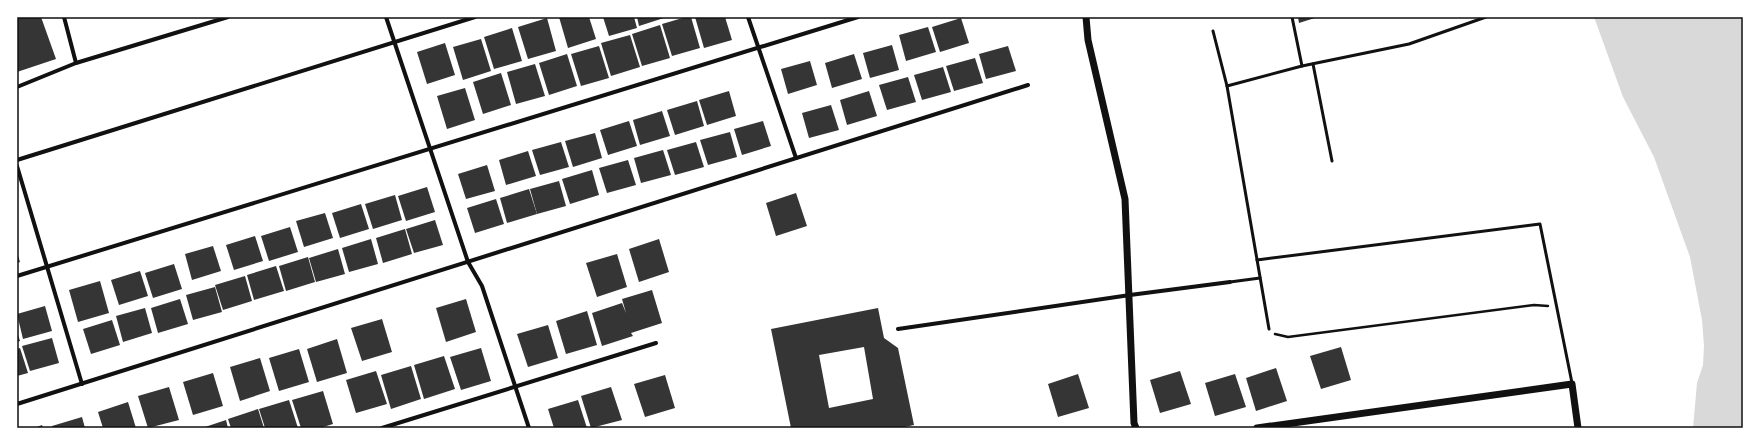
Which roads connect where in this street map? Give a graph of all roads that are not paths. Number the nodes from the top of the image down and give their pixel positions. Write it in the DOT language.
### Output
graph roads {
  1 [pos="64,17"];
  2 [pos="228,17"];
  3 [pos="386,17"];
  4 [pos="475,17"];
  5 [pos="748,17"];
  6 [pos="858,17"];
  7 [pos="1086,17"];
  8 [pos="1292,17"];
  9 [pos="1486,17"];
  10 [pos="1213,31"];
  11 [pos="394,42"];
  12 [pos="758,48"];
  13 [pos="76,63"];
  14 [pos="1313,64"];
  15 [pos="1302,66"];
  16 [pos="1028,85"];
  17 [pos="1227,86"];
  18 [pos="17,87"];
  19 [pos="430,149"];
  20 [pos="796,158"];
  21 [pos="17,160"];
  22 [pos="1332,162"];
  23 [pos="17,166"];
  24 [pos="1257,260"];
  25 [pos="468,262"];
  26 [pos="48,267"];
  27 [pos="17,276"];
  28 [pos="1260,278"];
  29 [pos="1230,282"];
  30 [pos="1130,294"];
  31 [pos="898,329"];
  32 [pos="1269,329"];
  33 [pos="656,343"];
  34 [pos="82,384"];
  35 [pos="1572,384"];
  36 [pos="516,387"];
  37 [pos="17,404"];
  38 [pos="382,428"];
  39 [pos="529,428"];
  40 [pos="1136,428"];
  41 [pos="1257,428"];
  42 [pos="1578,428"];
  1 -- 13 [label="street"];
  2 -- 13 [label="street"];
  3 -- 11 [label="street"];
  4 -- 11 [label="street"];
  5 -- 12 [label="street"];
  6 -- 12 [label="street"];
  7 -- 30 [label="street"];
  8 -- 15 [label="lane"];
  9 -- 14 [label="lane"];
  10 -- 17 [label="lane"];
  11 -- 19 [label="street"];
  11 -- 21 [label="street"];
  12 -- 19 [label="street"];
  12 -- 20 [label="street"];
  13 -- 18 [label="street"];
  14 -- 15 [label="lane"];
  14 -- 22 [label="lane"];
  15 -- 17 [label="lane"];
  16 -- 20 [label="street"];
  17 -- 24 [label="lane"];
  19 -- 25 [label="street"];
  19 -- 26 [label="street"];
  20 -- 25 [label="street"];
  23 -- 26 [label="street"];
  24 -- 28 [label="lane"];
  24 -- 35 [label="lane"];
  25 -- 34 [label="street"];
  25 -- 36 [label="street"];
  26 -- 27 [label="street"];
  26 -- 34 [label="street"];
  28 -- 29 [label="lane"];
  28 -- 32 [label="lane"];
  29 -- 30 [label="street"];
  30 -- 31 [label="street"];
  30 -- 40 [label="street"];
  33 -- 36 [label="street"];
  34 -- 37 [label="street"];
  35 -- 41 [label="street"];
  35 -- 42 [label="street"];
  36 -- 38 [label="street"];
  36 -- 39 [label="street"];
}
